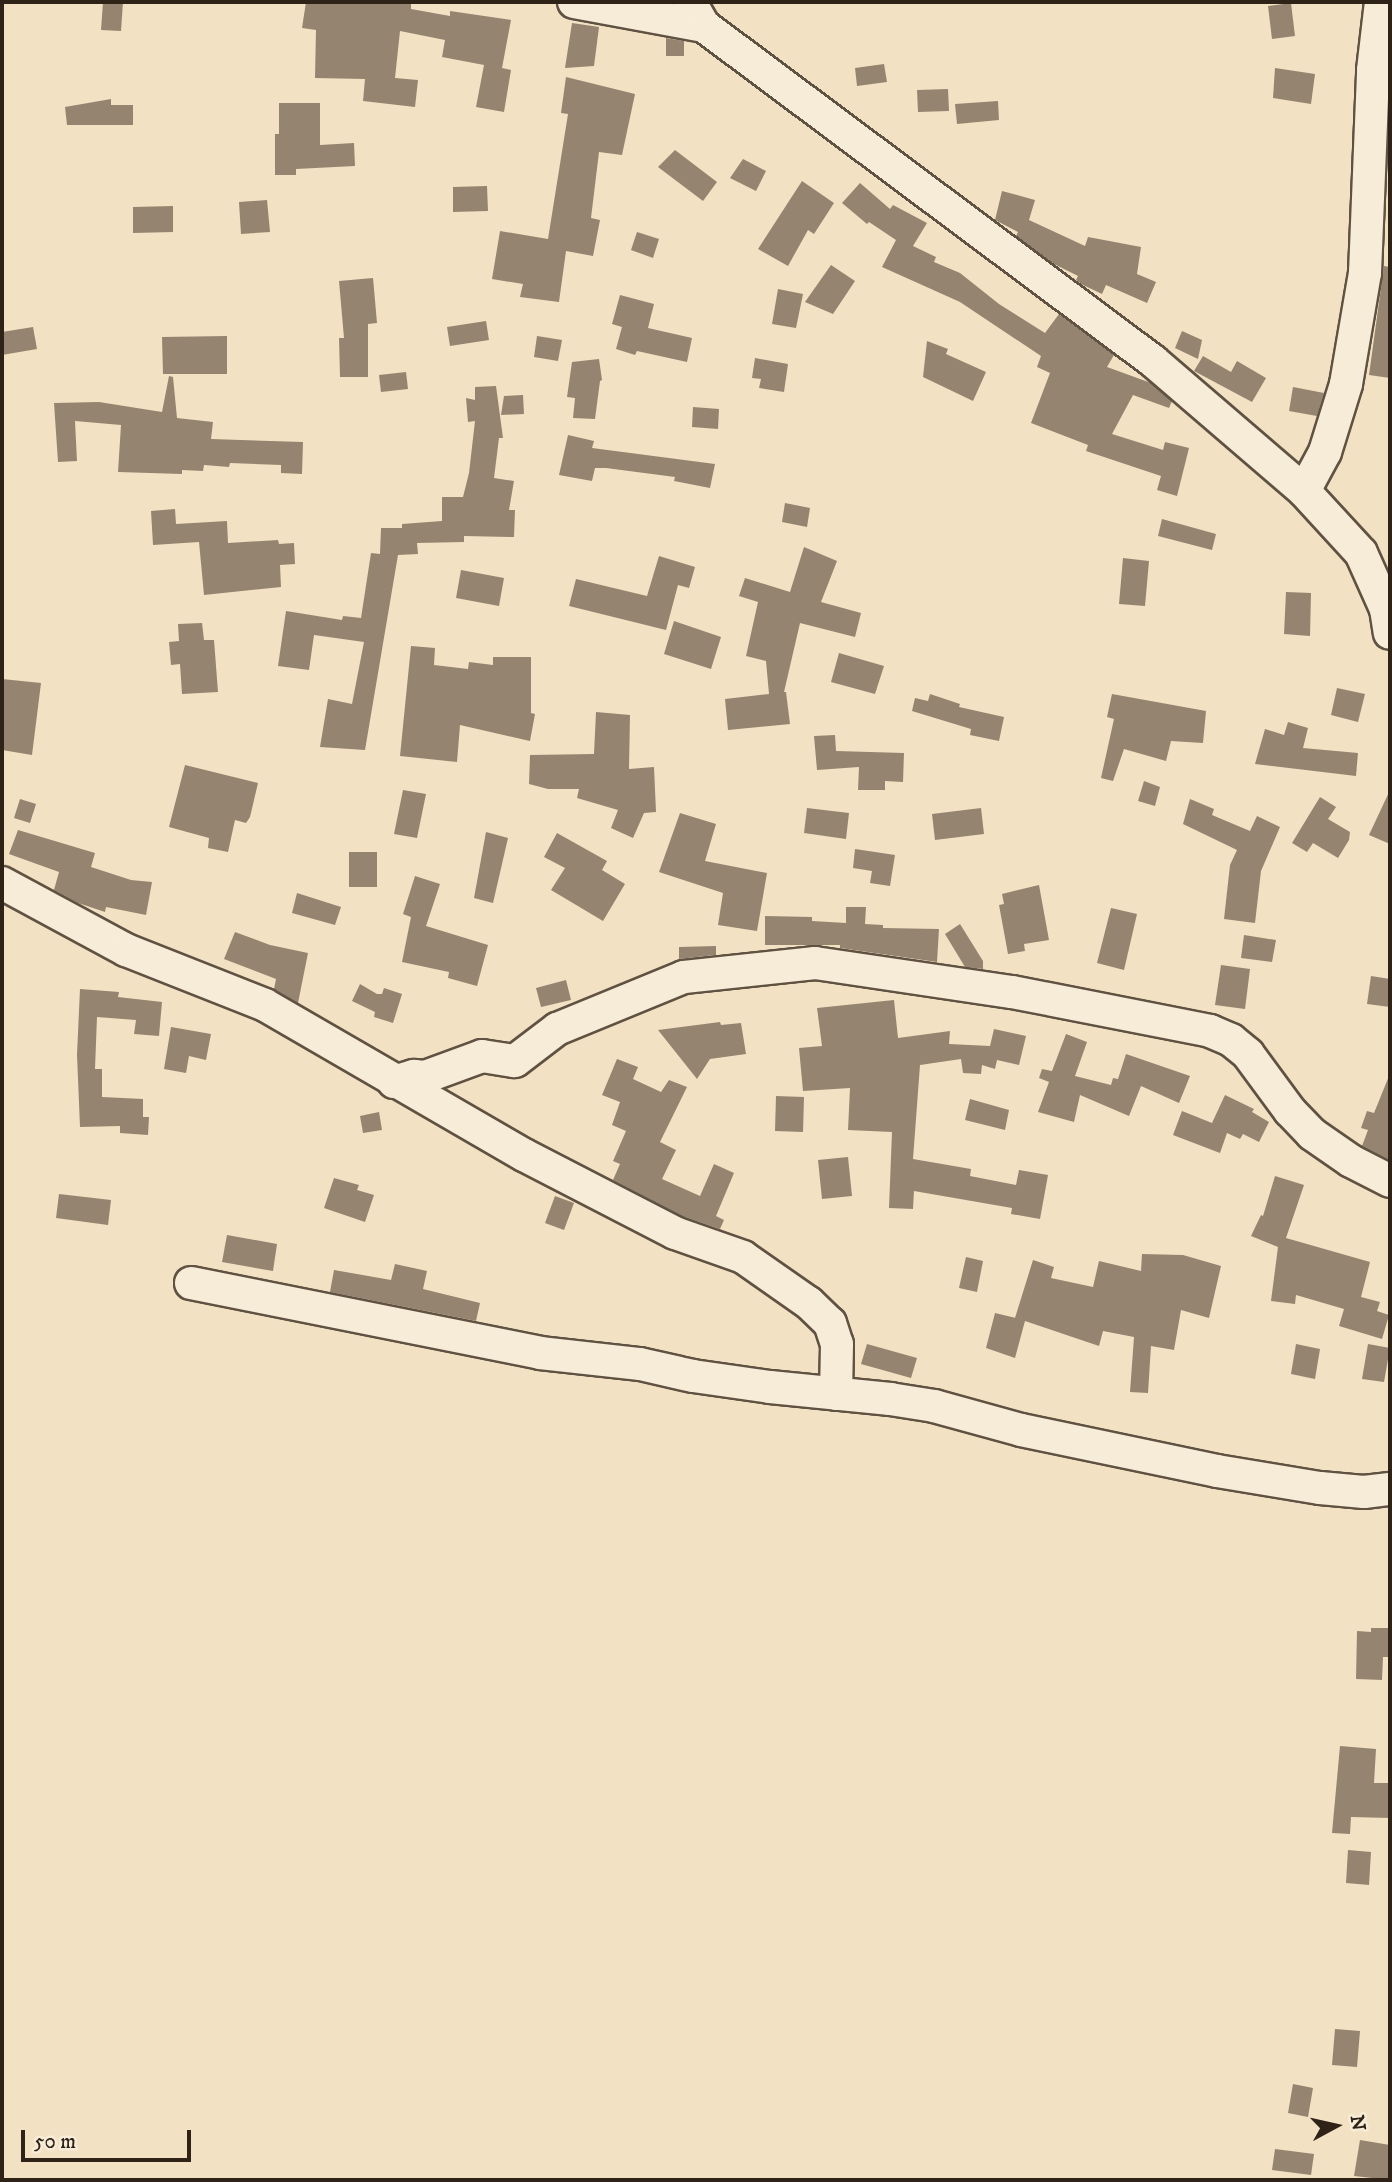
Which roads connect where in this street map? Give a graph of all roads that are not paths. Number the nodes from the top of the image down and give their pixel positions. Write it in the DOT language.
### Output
graph roads {
  1 [pos="574,2"];
  2 [pos="1381,2"];
  3 [pos="697,14"];
  4 [pos="1304,491"];
  5 [pos="1390,633"];
  6 [pos="2,883"];
  7 [pos="394,1082"];
  8 [pos="1390,1181"];
  9 [pos="191,1283"];
  10 [pos="836,1394"];
  11 [pos="1390,1489"];
  1 -- 3 [label="street"];
  2 -- 4 [label="street"];
  3 -- 4 [label="street"];
  4 -- 5 [label="street"];
  6 -- 7 [label="street"];
  7 -- 8 [label="street"];
  7 -- 10 [label="street"];
  9 -- 10 [label="street"];
  10 -- 11 [label="street"];
}
